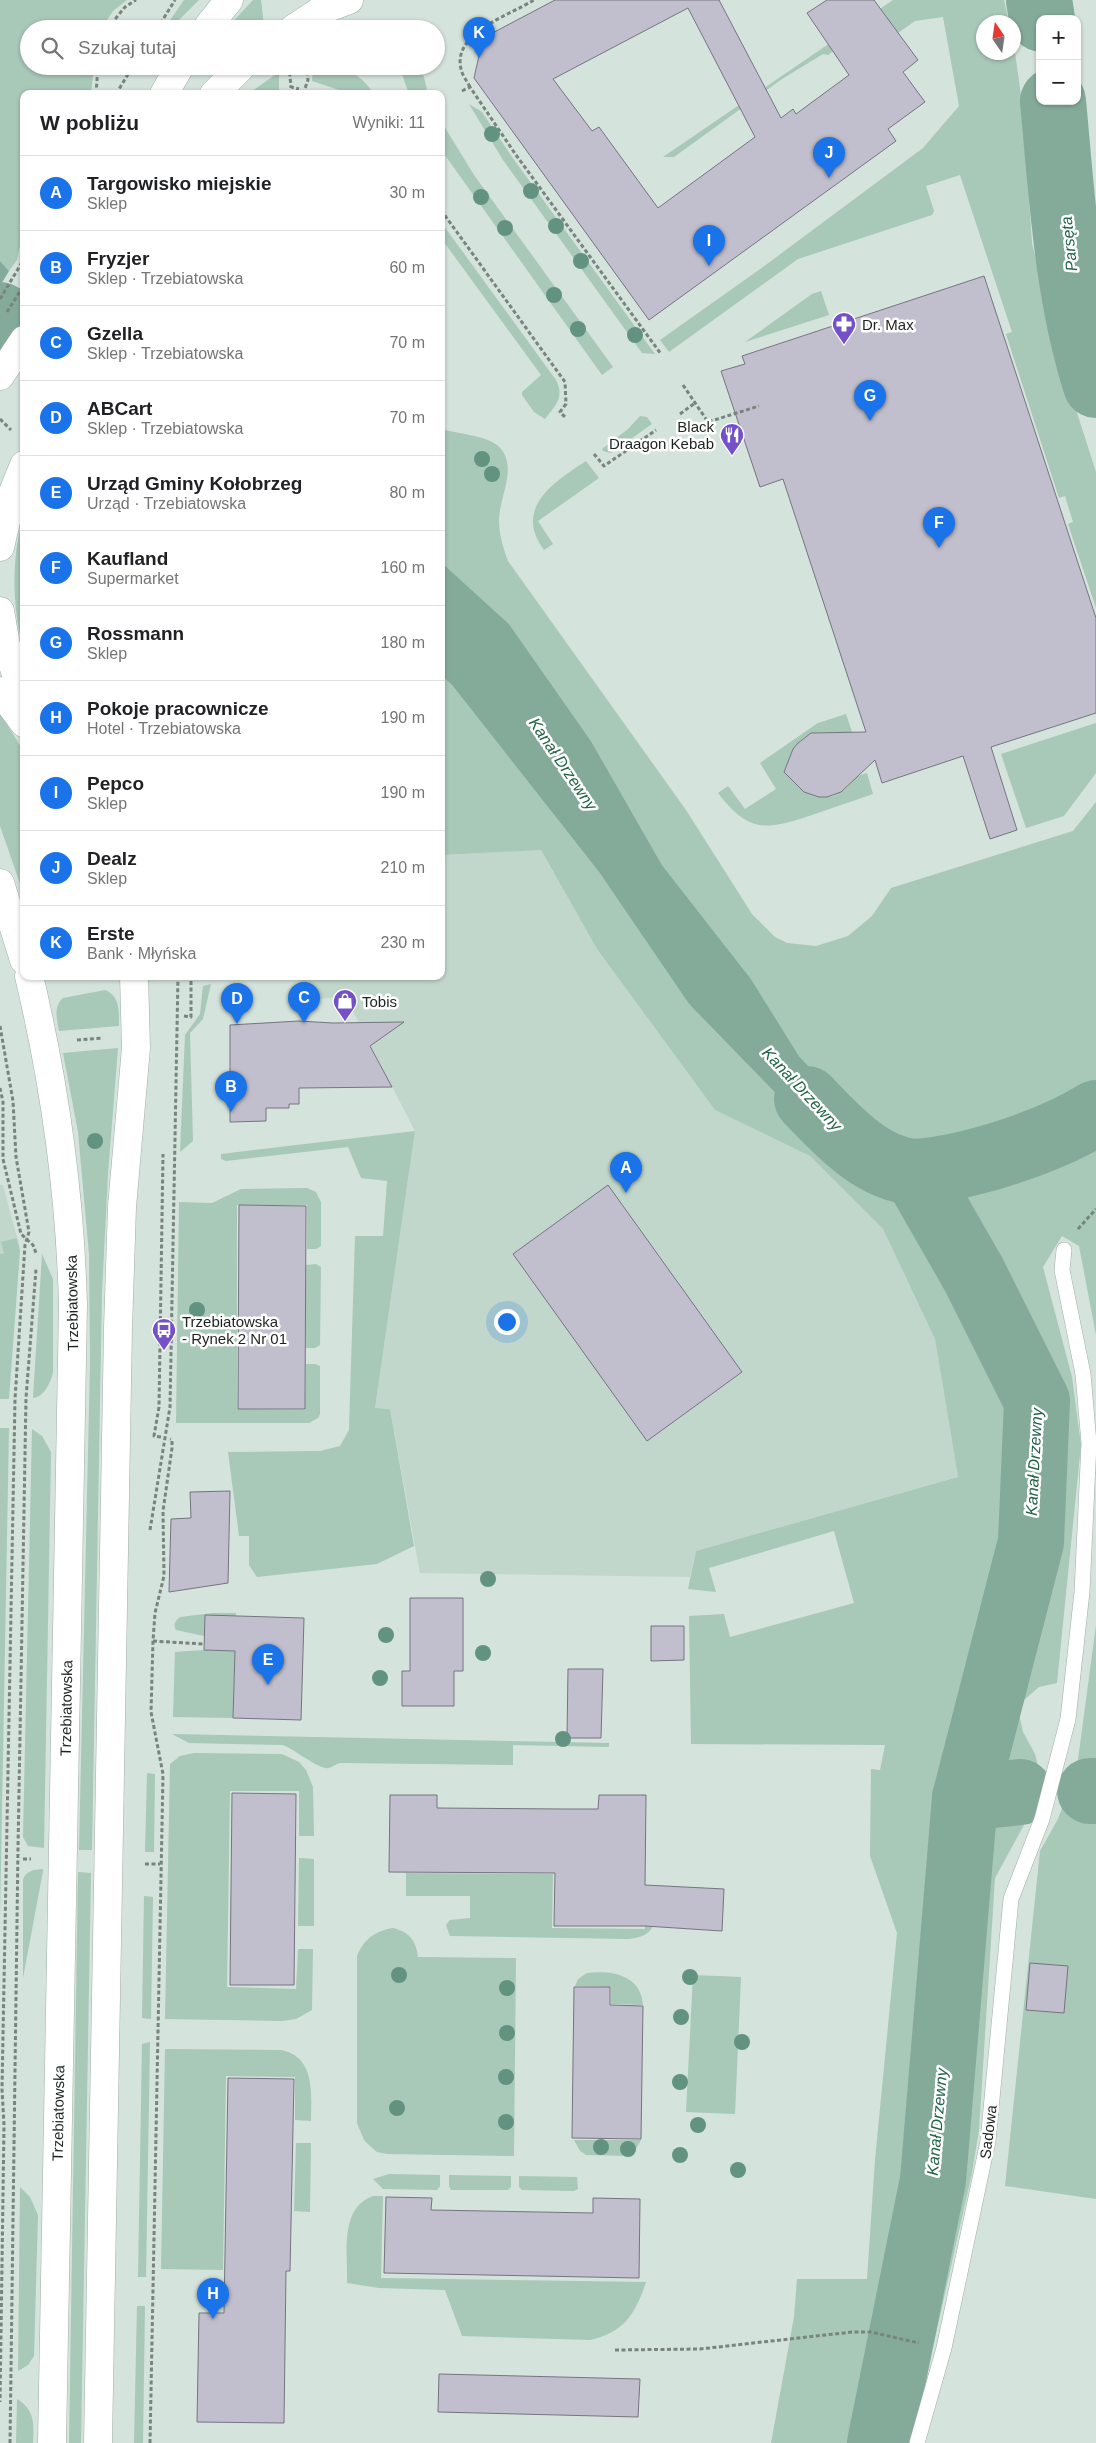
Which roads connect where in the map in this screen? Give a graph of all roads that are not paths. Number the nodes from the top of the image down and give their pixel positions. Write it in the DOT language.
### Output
graph roads {
  1 [pos="229,0"];
  2 [pos="349,0"];
  3 [pos="213,20"];
  4 [pos="307,20"];
  5 [pos="175,75"];
  6 [pos="233,75"];
  7 [pos="166,90"];
  8 [pos="218,90"];
  9 [pos="20,346"];
  10 [pos="0,376"];
  11 [pos="17,438"];
  12 [pos="0,473"];
  13 [pos="20,475"];
  14 [pos="0,547"];
  15 [pos="0,611"];
  16 [pos="20,685"];
  17 [pos="0,691"];
  18 [pos="20,718"];
  19 [pos="0,882"];
  20 [pos="20,947"];
  21 [pos="30,980"];
  22 [pos="134,980"];
  23 [pos="1064,1250"];
  24 [pos="52,2443"];
  25 [pos="98,2443"];
  26 [pos="917,2443"];
  1 -- 3 [label="street"];
  2 -- 4 [label="street"];
  5 -- 7 [label="street"];
  6 -- 8 [label="street"];
  9 -- 10 [label="street"];
  11 -- 12 [label="street"];
  13 -- 14 [label="street"];
  15 -- 16 [label="street"];
  17 -- 18 [label="street"];
  19 -- 20 [label="street"];
  21 -- 24 [label="street, Trzebiatowska"];
  22 -- 25 [label="street"];
  23 -- 26 [label="lane, Sadowa"];
}
